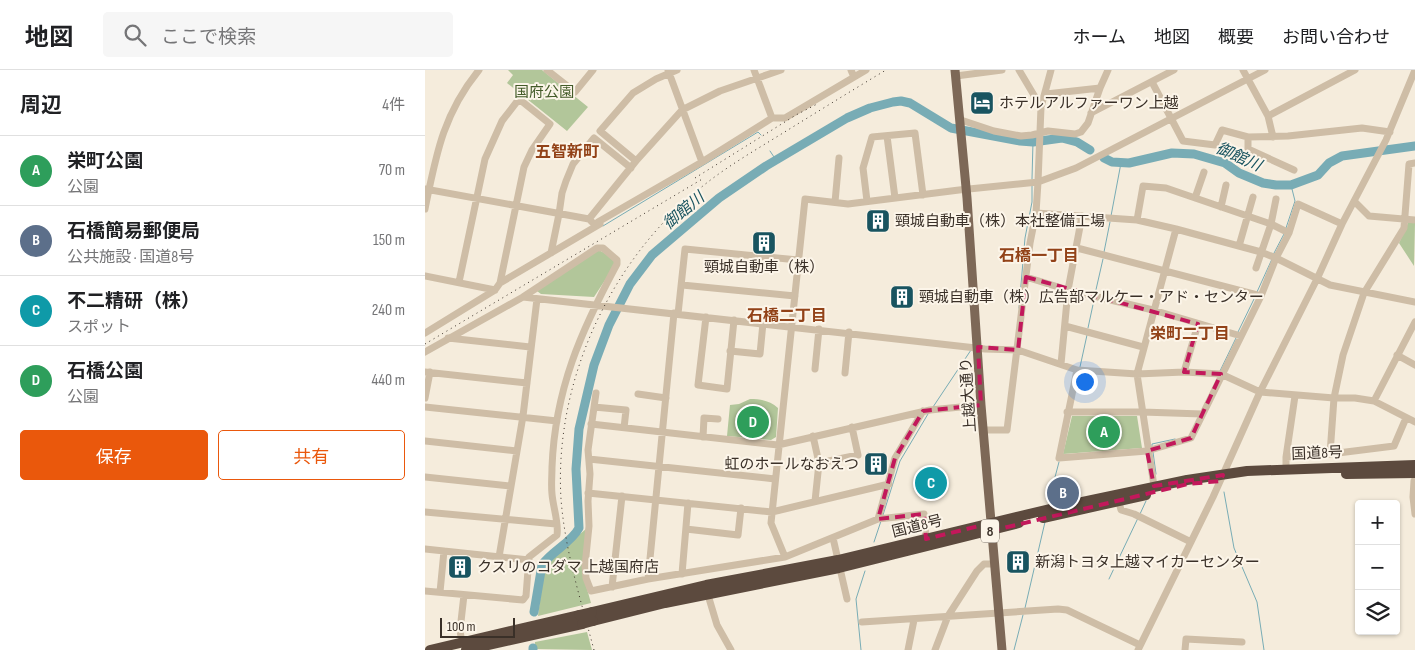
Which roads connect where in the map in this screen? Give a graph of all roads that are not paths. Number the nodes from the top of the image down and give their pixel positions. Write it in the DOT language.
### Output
graph roads {
  1 [pos="479,70"];
  2 [pos="547,70"];
  3 [pos="593,70"];
  4 [pos="677,70"];
  5 [pos="781,70"];
  6 [pos="866,70"];
  7 [pos="1002,70"];
  8 [pos="1019,70"];
  9 [pos="1051,70"];
  10 [pos="1108,70"];
  11 [pos="1174,70"];
  12 [pos="1243,70"];
  13 [pos="1265,70"];
  14 [pos="1355,70"];
  15 [pos="1415,70"];
  16 [pos="669,72"];
  17 [pos="956,73"];
  18 [pos="755,74"];
  19 [pos="852,74"];
  20 [pos="1248,79"];
  21 [pos="1152,82"];
  22 [pos="1100,88"];
  23 [pos="1046,94"];
  24 [pos="1041,108"];
  25 [pos="682,110"];
  26 [pos="1091,113"];
  27 [pos="1268,116"];
  28 [pos="772,118"];
  29 [pos="1172,120"];
  30 [pos="961,122"];
  31 [pos="1390,132"];
  32 [pos="1041,133"];
  33 [pos="887,136"];
  34 [pos="1248,137"];
  35 [pos="1273,137"];
  36 [pos="839,158"];
  37 [pos="636,161"];
  38 [pos="702,162"];
  39 [pos="1415,163"];
  40 [pos="631,168"];
  41 [pos="1294,170"];
  42 [pos="1204,172"];
  43 [pos="1038,182"];
  44 [pos="1227,186"];
  45 [pos="427,189"];
  46 [pos="967,189"];
  47 [pos="923,195"];
  48 [pos="1253,197"];
  49 [pos="895,198"];
  50 [pos="1195,198"];
  51 [pos="477,199"];
  52 [pos="1277,199"];
  53 [pos="867,201"];
  54 [pos="835,202"];
  55 [pos="1355,202"];
  56 [pos="516,205"];
  57 [pos="1221,208"];
  58 [pos="425,209"];
  59 [pos="1035,213"];
  60 [pos="559,214"];
  61 [pos="1082,216"];
  62 [pos="1247,216"];
  63 [pos="589,219"];
  64 [pos="1405,219"];
  65 [pos="1137,220"];
  66 [pos="1415,220"];
  67 [pos="1271,224"];
  68 [pos="1342,224"];
  69 [pos="595,227"];
  70 [pos="1176,229"];
  71 [pos="1289,232"];
  72 [pos="1239,246"];
  73 [pos="1077,248"];
  74 [pos="1261,252"];
  75 [pos="551,253"];
  76 [pos="1276,258"];
  77 [pos="798,260"];
  78 [pos="1256,268"];
  79 [pos="1163,271"];
  80 [pos="425,276"];
  81 [pos="1026,278"];
  82 [pos="1317,279"];
  83 [pos="459,282"];
  84 [pos="681,285"];
  85 [pos="498,286"];
  86 [pos="1069,290"];
  87 [pos="1364,292"];
  88 [pos="795,296"];
  89 [pos="1261,296"];
  90 [pos="523,297"];
  91 [pos="537,299"];
  92 [pos="1415,302"];
  93 [pos="596,305"];
  94 [pos="1153,310"];
  95 [pos="676,313"];
  96 [pos="706,317"];
  97 [pos="734,320"];
  98 [pos="1415,322"];
  99 [pos="763,323"];
  100 [pos="1198,324"];
  101 [pos="791,326"];
  102 [pos="1065,326"];
  103 [pos="819,329"];
  104 [pos="849,332"];
  105 [pos="425,333"];
  106 [pos="1241,336"];
  107 [pos="447,338"];
  108 [pos="530,347"];
  109 [pos="978,347"];
  110 [pos="1143,347"];
  111 [pos="1018,350"];
  112 [pos="730,351"];
  113 [pos="425,352"];
  114 [pos="1397,355"];
  115 [pos="1061,364"];
  116 [pos="1415,365"];
  117 [pos="815,369"];
  118 [pos="1077,370"];
  119 [pos="428,372"];
  120 [pos="1184,372"];
  121 [pos="845,373"];
  122 [pos="1137,374"];
  123 [pos="1221,374"];
  124 [pos="527,382"];
  125 [pos="1260,392"];
  126 [pos="596,393"];
  127 [pos="638,394"];
  128 [pos="1295,396"];
  129 [pos="425,398"];
  130 [pos="666,398"];
  131 [pos="1334,398"];
  132 [pos="1374,401"];
  133 [pos="981,405"];
  134 [pos="425,407"];
  135 [pos="594,407"];
  136 [pos="923,411"];
  137 [pos="1067,412"];
  138 [pos="1142,412"];
  139 [pos="1203,414"];
  140 [pos="523,416"];
  141 [pos="1406,418"];
  142 [pos="718,419"];
  143 [pos="557,421"];
  144 [pos="1415,422"];
  145 [pos="591,424"];
  146 [pos="852,427"];
  147 [pos="624,428"];
  148 [pos="984,430"];
  149 [pos="663,432"];
  150 [pos="703,436"];
  151 [pos="813,436"];
  152 [pos="425,441"];
  153 [pos="778,445"];
  154 [pos="517,451"];
  155 [pos="1147,451"];
  156 [pos="1330,454"];
  157 [pos="1286,456"];
  158 [pos="589,459"];
  159 [pos="819,464"];
  160 [pos="660,466"];
  161 [pos="1415,466"];
  162 [pos="1286,469"];
  163 [pos="1391,470"];
  164 [pos="1415,472"];
  165 [pos="425,477"];
  166 [pos="1222,478"];
  167 [pos="775,479"];
  168 [pos="1414,481"];
  169 [pos="889,484"];
  170 [pos="511,486"];
  171 [pos="1154,486"];
  172 [pos="588,492"];
  173 [pos="622,496"];
  174 [pos="656,500"];
  175 [pos="815,501"];
  176 [pos="1119,502"];
  177 [pos="688,503"];
  178 [pos="741,508"];
  179 [pos="425,512"];
  180 [pos="772,512"];
  181 [pos="1415,514"];
  182 [pos="882,518"];
  183 [pos="505,520"];
  184 [pos="556,524"];
  185 [pos="991,527"];
  186 [pos="686,530"];
  187 [pos="833,538"];
  188 [pos="926,539"];
  189 [pos="1191,542"];
  190 [pos="425,549"];
  191 [pos="444,551"];
  192 [pos="499,556"];
  193 [pos="785,557"];
  194 [pos="529,560"];
  195 [pos="839,564"];
  196 [pos="994,564"];
  197 [pos="682,574"];
  198 [pos="648,579"];
  199 [pos="612,587"];
  200 [pos="425,591"];
  201 [pos="440,592"];
  202 [pos="708,594"];
  203 [pos="463,595"];
  204 [pos="847,599"];
  205 [pos="999,612"];
  206 [pos="948,616"];
  207 [pos="593,617"];
  208 [pos="580,620"];
  209 [pos="914,620"];
  210 [pos="863,622"];
  211 [pos="461,637"];
  212 [pos="1242,642"];
  213 [pos="1139,648"];
  214 [pos="430,650"];
  215 [pos="466,650"];
  216 [pos="731,650"];
  217 [pos="908,650"];
  218 [pos="935,650"];
  219 [pos="1002,650"];
  220 [pos="1185,650"];
  1 -- 45 [label="street"];
  2 -- 3 [label="street"];
  4 -- 16 [label="street"];
  5 -- 18 [label="street"];
  6 -- 19 [label="street"];
  7 -- 17 [label="street"];
  8 -- 24 [label="street"];
  9 -- 23 [label="street"];
  10 -- 22 [label="street"];
  11 -- 21 [label="street"];
  12 -- 20 [label="street"];
  13 -- 20 [label="street"];
  14 -- 27 [label="street"];
  15 -- 31 [label="street"];
  16 -- 25 [label="street"];
  16 -- 37 [label="street"];
  17 -- 30 [label="main road"];
  18 -- 25 [label="street"];
  18 -- 28 [label="street"];
  19 -- 28 [label="street"];
  20 -- 27 [label="street"];
  20 -- 29 [label="street"];
  21 -- 26 [label="street"];
  21 -- 29 [label="street"];
  22 -- 23 [label="street"];
  22 -- 26 [label="street"];
  23 -- 24 [label="street"];
  24 -- 32 [label="street"];
  25 -- 37 [label="street"];
  25 -- 38 [label="street"];
  26 -- 32 [label="street"];
  27 -- 35 [label="street"];
  28 -- 38 [label="street"];
  29 -- 34 [label="street"];
  29 -- 43 [label="street"];
  30 -- 32 [label="street"];
  30 -- 46 [label="main road, 上越大通り"];
  31 -- 35 [label="street"];
  31 -- 55 [label="street"];
  32 -- 43 [label="street"];
  33 -- 47 [label="street"];
  33 -- 49 [label="street"];
  33 -- 53 [label="street"];
  34 -- 35 [label="street"];
  34 -- 41 [label="street"];
  36 -- 54 [label="street"];
  37 -- 40 [label="street"];
  38 -- 69 [label="street"];
  39 -- 64 [label="street"];
  40 -- 60 [label="street"];
  40 -- 63 [label="street"];
  42 -- 50 [label="street"];
  43 -- 46 [label="street"];
  43 -- 59 [label="street"];
  44 -- 57 [label="street"];
  45 -- 51 [label="street"];
  45 -- 58 [label="street"];
  46 -- 47 [label="street"];
  46 -- 109 [label="main road, 上越大通り"];
  47 -- 49 [label="street"];
  48 -- 62 [label="street"];
  49 -- 53 [label="street"];
  50 -- 57 [label="street"];
  50 -- 65 [label="street"];
  51 -- 56 [label="street"];
  51 -- 56 [label="street"];
  51 -- 83 [label="street"];
  52 -- 67 [label="street"];
  53 -- 54 [label="street"];
  54 -- 77 [label="street"];
  55 -- 64 [label="street"];
  55 -- 68 [label="street"];
  56 -- 60 [label="street"];
  56 -- 85 [label="street"];
  57 -- 62 [label="street"];
  59 -- 61 [label="street"];
  59 -- 81 [label="street"];
  60 -- 63 [label="street"];
  60 -- 75 [label="street"];
  61 -- 65 [label="street"];
  61 -- 73 [label="street"];
  62 -- 67 [label="street"];
  62 -- 72 [label="street"];
  63 -- 69 [label="street"];
  64 -- 66 [label="street"];
  64 -- 87 [label="street"];
  65 -- 70 [label="street"];
  67 -- 71 [label="street"];
  67 -- 74 [label="street"];
  68 -- 71 [label="street"];
  68 -- 82 [label="street"];
  69 -- 75 [label="street"];
  70 -- 72 [label="street"];
  70 -- 79 [label="street"];
  71 -- 76 [label="street"];
  72 -- 74 [label="street"];
  73 -- 79 [label="street"];
  73 -- 86 [label="street"];
  74 -- 76 [label="street"];
  74 -- 78 [label="street"];
  75 -- 85 [label="street"];
  76 -- 82 [label="street"];
  76 -- 89 [label="street"];
  77 -- 84 [label="street"];
  77 -- 88 [label="street"];
  79 -- 89 [label="street"];
  79 -- 94 [label="street"];
  80 -- 83 [label="street"];
  81 -- 86 [label="street"];
  81 -- 111 [label="street"];
  82 -- 87 [label="street"];
  82 -- 125 [label="street"];
  83 -- 85 [label="street"];
  84 -- 88 [label="street"];
  84 -- 95 [label="street"];
  85 -- 105 [label="street"];
  86 -- 94 [label="street"];
  86 -- 102 [label="street"];
  87 -- 92 [label="street"];
  87 -- 131 [label="street"];
  88 -- 101 [label="street"];
  89 -- 106 [label="street"];
  90 -- 91 [label="street"];
  90 -- 93 [label="street"];
  90 -- 107 [label="street"];
  91 -- 93 [label="street"];
  91 -- 108 [label="street"];
  93 -- 95 [label="street"];
  93 -- 143 [label="street"];
  94 -- 100 [label="street"];
  94 -- 110 [label="street"];
  95 -- 96 [label="street"];
  95 -- 130 [label="street"];
  96 -- 97 [label="street"];
  96 -- 112 [label="street"];
  97 -- 99 [label="street"];
  97 -- 112 [label="street"];
  98 -- 114 [label="street"];
  99 -- 101 [label="street"];
  99 -- 112 [label="street"];
  100 -- 106 [label="street"];
  100 -- 120 [label="street"];
  101 -- 103 [label="street"];
  101 -- 153 [label="street"];
  102 -- 110 [label="street"];
  102 -- 115 [label="street"];
  103 -- 104 [label="street"];
  103 -- 117 [label="street"];
  104 -- 109 [label="street"];
  104 -- 121 [label="street"];
  106 -- 123 [label="street"];
  107 -- 108 [label="street"];
  107 -- 113 [label="street"];
  108 -- 124 [label="street"];
  109 -- 111 [label="street"];
  109 -- 133 [label="main road, 上越大通り"];
  110 -- 122 [label="street"];
  111 -- 115 [label="street"];
  111 -- 148 [label="street"];
  114 -- 116 [label="street"];
  114 -- 132 [label="street"];
  115 -- 118 [label="street"];
  118 -- 122 [label="street"];
  118 -- 137 [label="street"];
  119 -- 124 [label="street"];
  119 -- 129 [label="street"];
  120 -- 122 [label="street"];
  120 -- 123 [label="street"];
  122 -- 138 [label="street"];
  123 -- 125 [label="street"];
  123 -- 139 [label="street"];
  124 -- 140 [label="street"];
  125 -- 128 [label="street"];
  125 -- 166 [label="street"];
  126 -- 135 [label="street"];
  127 -- 130 [label="street"];
  128 -- 131 [label="street"];
  128 -- 157 [label="street"];
  130 -- 149 [label="street"];
  131 -- 132 [label="street"];
  131 -- 156 [label="street"];
  132 -- 141 [label="street"];
  133 -- 136 [label="street"];
  133 -- 148 [label="main road, 上越大通り"];
  134 -- 140 [label="street"];
  135 -- 145 [label="street"];
  135 -- 147 [label="street"];
  136 -- 146 [label="street"];
  136 -- 169 [label="street"];
  137 -- 138 [label="street"];
  137 -- 155 [label="street"];
  138 -- 139 [label="street"];
  138 -- 155 [label="street"];
  139 -- 155 [label="street"];
  140 -- 143 [label="street"];
  140 -- 154 [label="street"];
  141 -- 144 [label="street"];
  141 -- 156 [label="street"];
  142 -- 150 [label="street"];
  143 -- 184 [label="street"];
  145 -- 147 [label="street"];
  145 -- 158 [label="street"];
  146 -- 151 [label="street"];
  146 -- 159 [label="street"];
  147 -- 149 [label="street"];
  148 -- 185 [label="main road, 上越大通り"];
  149 -- 150 [label="street"];
  149 -- 160 [label="street"];
  150 -- 153 [label="street"];
  151 -- 153 [label="street"];
  151 -- 159 [label="street"];
  152 -- 154 [label="street"];
  153 -- 167 [label="street"];
  154 -- 170 [label="street"];
  155 -- 171 [label="street"];
  156 -- 157 [label="street"];
  157 -- 162 [label="street"];
  158 -- 160 [label="street"];
  158 -- 172 [label="street"];
  159 -- 175 [label="street"];
  160 -- 167 [label="street"];
  160 -- 174 [label="street"];
  161 -- 163 [label="highway, 国道8号 / 8"];
  162 -- 163 [label="highway, 国道8号 / 8"];
  162 -- 166 [label="highway, 国道8号 / 8"];
  163 -- 164 [label="highway, 国道8号 / 8"];
  163 -- 166 [label="highway, 国道8号 / 8"];
  165 -- 170 [label="street"];
  166 -- 171 [label="highway, 国道8号 / 8"];
  166 -- 176 [label="highway, 国道8号 / 8"];
  166 -- 189 [label="street"];
  167 -- 180 [label="street"];
  168 -- 181 [label="street"];
  169 -- 175 [label="street"];
  169 -- 182 [label="street"];
  170 -- 183 [label="street"];
  171 -- 185 [label="highway, 国道8号 / 8"];
  172 -- 173 [label="street"];
  172 -- 199 [label="street"];
  173 -- 174 [label="street"];
  173 -- 199 [label="street"];
  174 -- 177 [label="street"];
  174 -- 198 [label="street"];
  175 -- 180 [label="street"];
  176 -- 185 [label="highway, 国道8号 / 8"];
  176 -- 189 [label="street"];
  177 -- 178 [label="street"];
  177 -- 186 [label="street"];
  178 -- 180 [label="street"];
  178 -- 186 [label="street"];
  179 -- 183 [label="street"];
  180 -- 193 [label="street"];
  182 -- 187 [label="street"];
  182 -- 188 [label="street"];
  183 -- 184 [label="street"];
  183 -- 192 [label="street"];
  184 -- 194 [label="street"];
  185 -- 188 [label="highway, 国道8号 / 8"];
  185 -- 195 [label="highway, 国道8号 / 8"];
  185 -- 196 [label="main road, 上越大通り"];
  186 -- 197 [label="street"];
  187 -- 193 [label="street"];
  187 -- 195 [label="street"];
  188 -- 195 [label="highway, 国道8号 / 8"];
  189 -- 213 [label="street"];
  190 -- 191 [label="street"];
  191 -- 192 [label="street"];
  191 -- 201 [label="street"];
  192 -- 194 [label="street"];
  193 -- 197 [label="street"];
  194 -- 203 [label="street"];
  195 -- 202 [label="highway, 国道8号 / 8"];
  195 -- 204 [label="street"];
  195 -- 207 [label="highway, 国道8号 / 8"];
  196 -- 205 [label="main road, 上越大通り"];
  196 -- 206 [label="street"];
  197 -- 198 [label="street"];
  198 -- 199 [label="street"];
  200 -- 201 [label="street"];
  201 -- 203 [label="street"];
  202 -- 207 [label="highway, 国道8号 / 8"];
  202 -- 216 [label="street"];
  203 -- 211 [label="street"];
  205 -- 206 [label="street"];
  205 -- 213 [label="street"];
  205 -- 219 [label="main road, 上越大通り"];
  206 -- 209 [label="street"];
  206 -- 218 [label="street"];
  207 -- 208 [label="highway, 国道8号 / 8, bridge"];
  208 -- 214 [label="highway, 国道8号 / 8"];
  208 -- 215 [label="highway, 国道8号 / 8"];
  209 -- 210 [label="street"];
  209 -- 217 [label="street"];
  212 -- 220 [label="street"];
}
